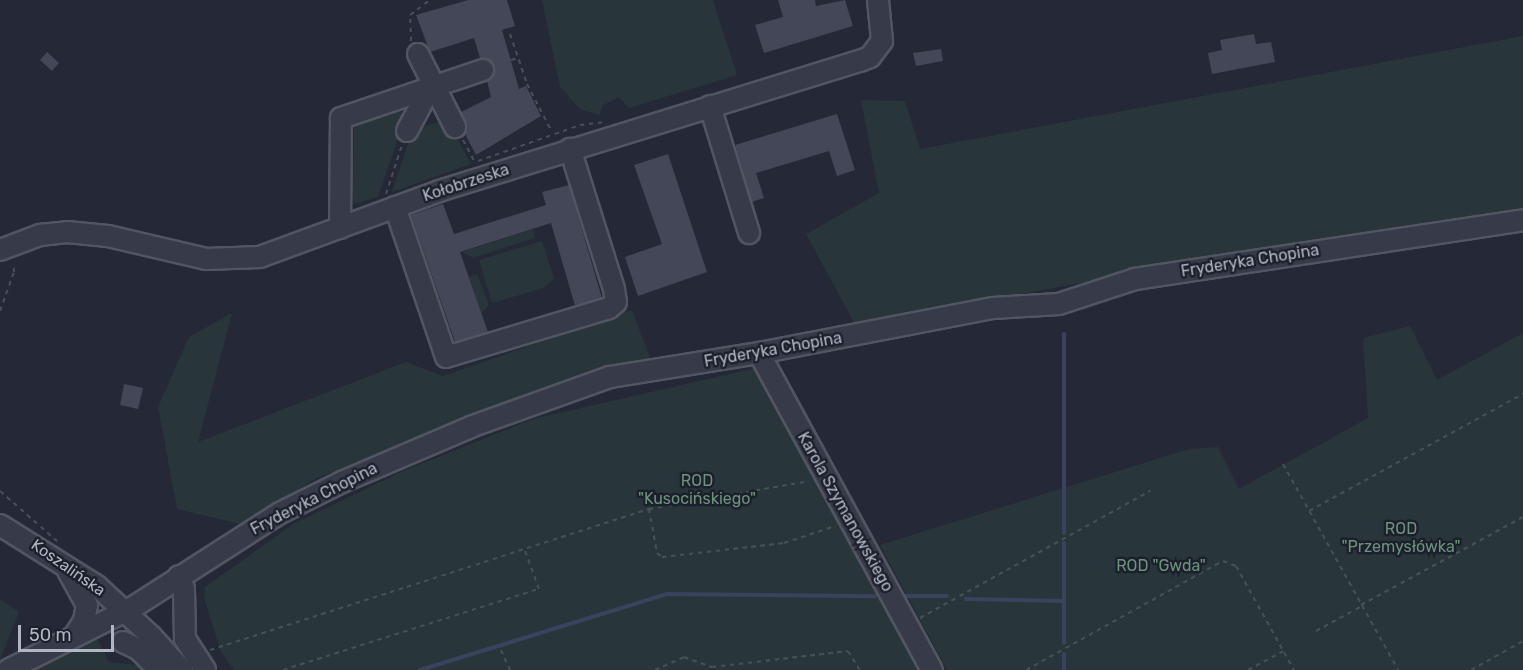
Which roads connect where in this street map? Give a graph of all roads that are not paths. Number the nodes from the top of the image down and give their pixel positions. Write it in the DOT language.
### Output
graph roads {
  1 [pos="878,0"];
  2 [pos="418,54"];
  3 [pos="483,70"];
  4 [pos="431,86"];
  5 [pos="710,106"];
  6 [pos="455,127"];
  7 [pos="407,131"];
  8 [pos="570,149"];
  9 [pos="389,209"];
  10 [pos="1523,220"];
  11 [pos="340,228"];
  12 [pos="749,233"];
  13 [pos="3,249"];
  14 [pos="759,353"];
  15 [pos="0,525"];
  16 [pos="61,553"];
  17 [pos="179,576"];
  18 [pos="125,610"];
  19 [pos="74,635"];
  20 [pos="123,642"];
  21 [pos="8,670"];
  22 [pos="159,670"];
  23 [pos="182,670"];
  24 [pos="205,670"];
  25 [pos="932,670"];
  1 -- 5 [label="street, Kołobrzeska"];
  2 -- 4 [label="street"];
  3 -- 4 [label="street"];
  4 -- 6 [label="street"];
  4 -- 7 [label="street"];
  4 -- 11 [label="street"];
  5 -- 8 [label="street, Kołobrzeska"];
  5 -- 12 [label="street"];
  8 -- 9 [label="street, Kołobrzeska"];
  8 -- 9 [label="street"];
  9 -- 11 [label="street, Kołobrzeska"];
  10 -- 14 [label="street, Fryderyka Chopina"];
  11 -- 13 [label="street, Kołobrzeska"];
  14 -- 17 [label="street, Fryderyka Chopina"];
  14 -- 25 [label="street, Karola Szymanowskiego"];
  15 -- 16 [label="street, Koszalińska"];
  16 -- 18 [label="street, Koszalińska"];
  16 -- 19 [label="street"];
  17 -- 18 [label="street, Fryderyka Chopina"];
  17 -- 24 [label="street"];
  18 -- 19 [label="street, Fryderyka Chopina"];
  18 -- 23 [label="street, Koszalińska"];
  19 -- 21 [label="street, Fryderyka Chopina"];
  20 -- 22 [label="street"];
}
